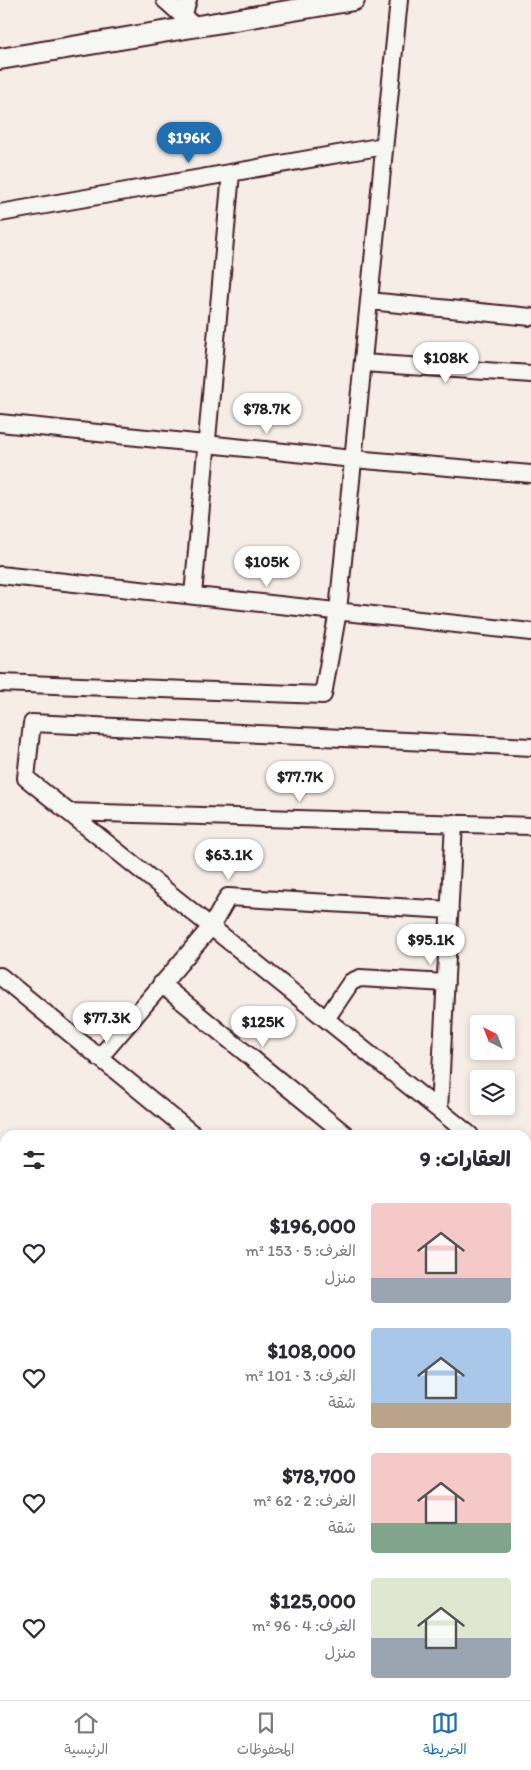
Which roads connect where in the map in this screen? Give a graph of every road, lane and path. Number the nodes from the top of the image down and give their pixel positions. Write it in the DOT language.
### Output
graph roads {
  1 [pos="165,0"];
  2 [pos="188,0"];
  3 [pos="354,0"];
  4 [pos="399,0"];
  5 [pos="189,22"];
  6 [pos="0,59"];
  7 [pos="384,146"];
  8 [pos="231,173"];
  9 [pos="0,213"];
  10 [pos="369,301"];
  11 [pos="531,317"];
  12 [pos="363,363"];
  13 [pos="531,374"];
  14 [pos="0,423"];
  15 [pos="206,444"];
  16 [pos="353,459"];
  17 [pos="531,474"];
  18 [pos="0,575"];
  19 [pos="193,596"];
  20 [pos="338,611"];
  21 [pos="531,632"];
  22 [pos="0,682"];
  23 [pos="531,747"];
  24 [pos="68,812"];
  25 [pos="454,823"];
  26 [pos="531,826"];
  27 [pos="450,910"];
  28 [pos="211,927"];
  29 [pos="0,976"];
  30 [pos="446,983"];
  31 [pos="161,984"];
  32 [pos="326,1019"];
  33 [pos="99,1058"];
  34 [pos="439,1110"];
  35 [pos="188,1130"];
  36 [pos="340,1130"];
  37 [pos="464,1130"];
  1 -- 5 [label="street"];
  2 -- 5 [label="street"];
  3 -- 5 [label="street"];
  4 -- 7 [label="street"];
  5 -- 6 [label="street"];
  7 -- 8 [label="street"];
  7 -- 10 [label="street"];
  8 -- 9 [label="street"];
  8 -- 15 [label="street"];
  10 -- 11 [label="street"];
  10 -- 12 [label="street"];
  12 -- 13 [label="street"];
  12 -- 16 [label="street"];
  14 -- 15 [label="street"];
  15 -- 16 [label="street"];
  15 -- 19 [label="street"];
  16 -- 17 [label="street"];
  16 -- 20 [label="street"];
  18 -- 19 [label="street"];
  19 -- 20 [label="street"];
  20 -- 21 [label="street"];
  20 -- 22 [label="street"];
  23 -- 24 [label="street"];
  24 -- 25 [label="street"];
  24 -- 28 [label="street"];
  25 -- 26 [label="street"];
  25 -- 27 [label="street"];
  27 -- 28 [label="street"];
  27 -- 30 [label="street"];
  28 -- 31 [label="street"];
  28 -- 32 [label="street"];
  29 -- 33 [label="street"];
  30 -- 32 [label="street"];
  30 -- 34 [label="street"];
  31 -- 33 [label="street"];
  31 -- 36 [label="street"];
  32 -- 34 [label="street"];
  33 -- 35 [label="street"];
  34 -- 37 [label="street"];
}
